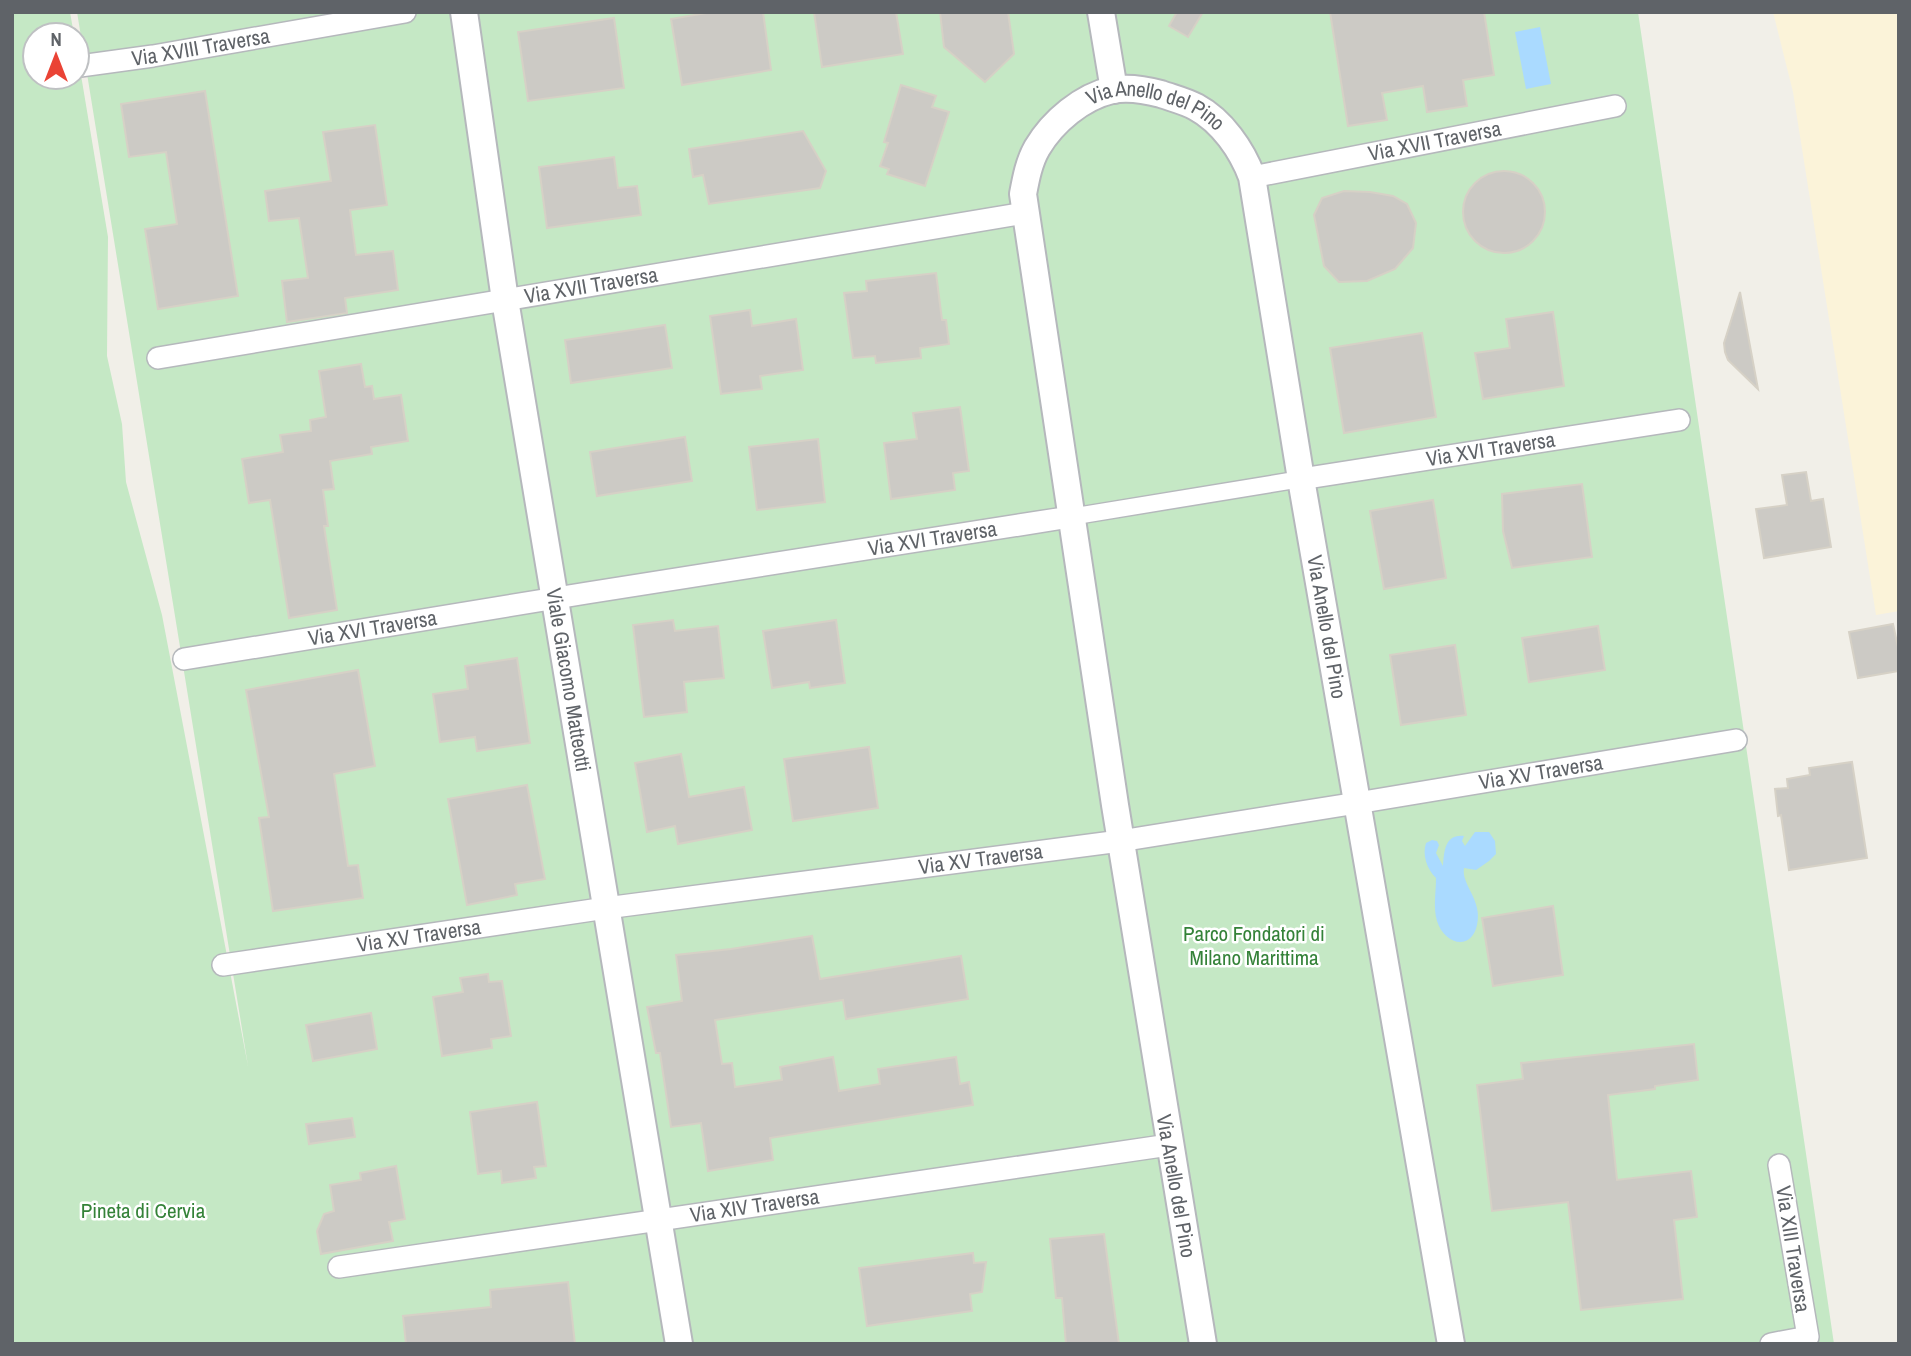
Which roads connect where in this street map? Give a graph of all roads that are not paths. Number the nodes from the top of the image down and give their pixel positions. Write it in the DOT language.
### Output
graph roads {
  1 [pos="405,12"];
  2 [pos="464,12"];
  3 [pos="1101,12"];
  4 [pos="91,64"];
  5 [pos="1114,90"];
  6 [pos="1615,106"];
  7 [pos="1252,177"];
  8 [pos="1025,214"];
  9 [pos="505,300"];
  10 [pos="158,358"];
  11 [pos="1679,420"];
  12 [pos="1301,478"];
  13 [pos="1070,517"];
  14 [pos="555,598"];
  15 [pos="184,659"];
  16 [pos="1736,740"];
  17 [pos="1357,803"];
  18 [pos="1120,841"];
  19 [pos="606,908"];
  20 [pos="223,965"];
  21 [pos="1169,1145"];
  22 [pos="1779,1165"];
  23 [pos="658,1220"];
  24 [pos="339,1267"];
  25 [pos="679,1344"];
  26 [pos="1203,1344"];
  27 [pos="1451,1344"];
  28 [pos="1771,1344"];
  1 -- 4 [label="street, Via XVIII Traversa"];
  2 -- 9 [label="street, Viale Giacomo Matteotti"];
  3 -- 5 [label="street"];
  5 -- 7 [label="street, Via Anello del Pino"];
  5 -- 8 [label="street, Via Anello del Pino"];
  6 -- 7 [label="street, Via XVII Traversa"];
  7 -- 12 [label="street, Via Anello del Pino"];
  8 -- 9 [label="street, Via XVII Traversa"];
  8 -- 13 [label="street, Via Anello del Pino"];
  9 -- 10 [label="street, Via XVII Traversa"];
  9 -- 14 [label="street, Viale Giacomo Matteotti"];
  11 -- 12 [label="street, Via XVI Traversa"];
  12 -- 13 [label="street, Via XVI Traversa"];
  12 -- 17 [label="street, Via Anello del Pino"];
  13 -- 14 [label="street, Via XVI Traversa"];
  13 -- 18 [label="street, Via Anello del Pino"];
  14 -- 15 [label="street, Via XVI Traversa"];
  14 -- 19 [label="street, Viale Giacomo Matteotti"];
  16 -- 17 [label="street, Via XV Traversa"];
  17 -- 18 [label="street, Via XV Traversa"];
  17 -- 27 [label="street, Via Anello del Pino"];
  18 -- 19 [label="street, Via XV Traversa"];
  18 -- 21 [label="street, Via Anello del Pino"];
  19 -- 20 [label="street, Via XV Traversa"];
  19 -- 23 [label="street, Viale Giacomo Matteotti"];
  21 -- 23 [label="street, Via XIV Traversa"];
  21 -- 26 [label="street, Via Anello del Pino"];
  22 -- 28 [label="street, Via XIII Traversa"];
  23 -- 24 [label="street, Via XIV Traversa"];
  23 -- 25 [label="street, Viale Giacomo Matteotti"];
}
